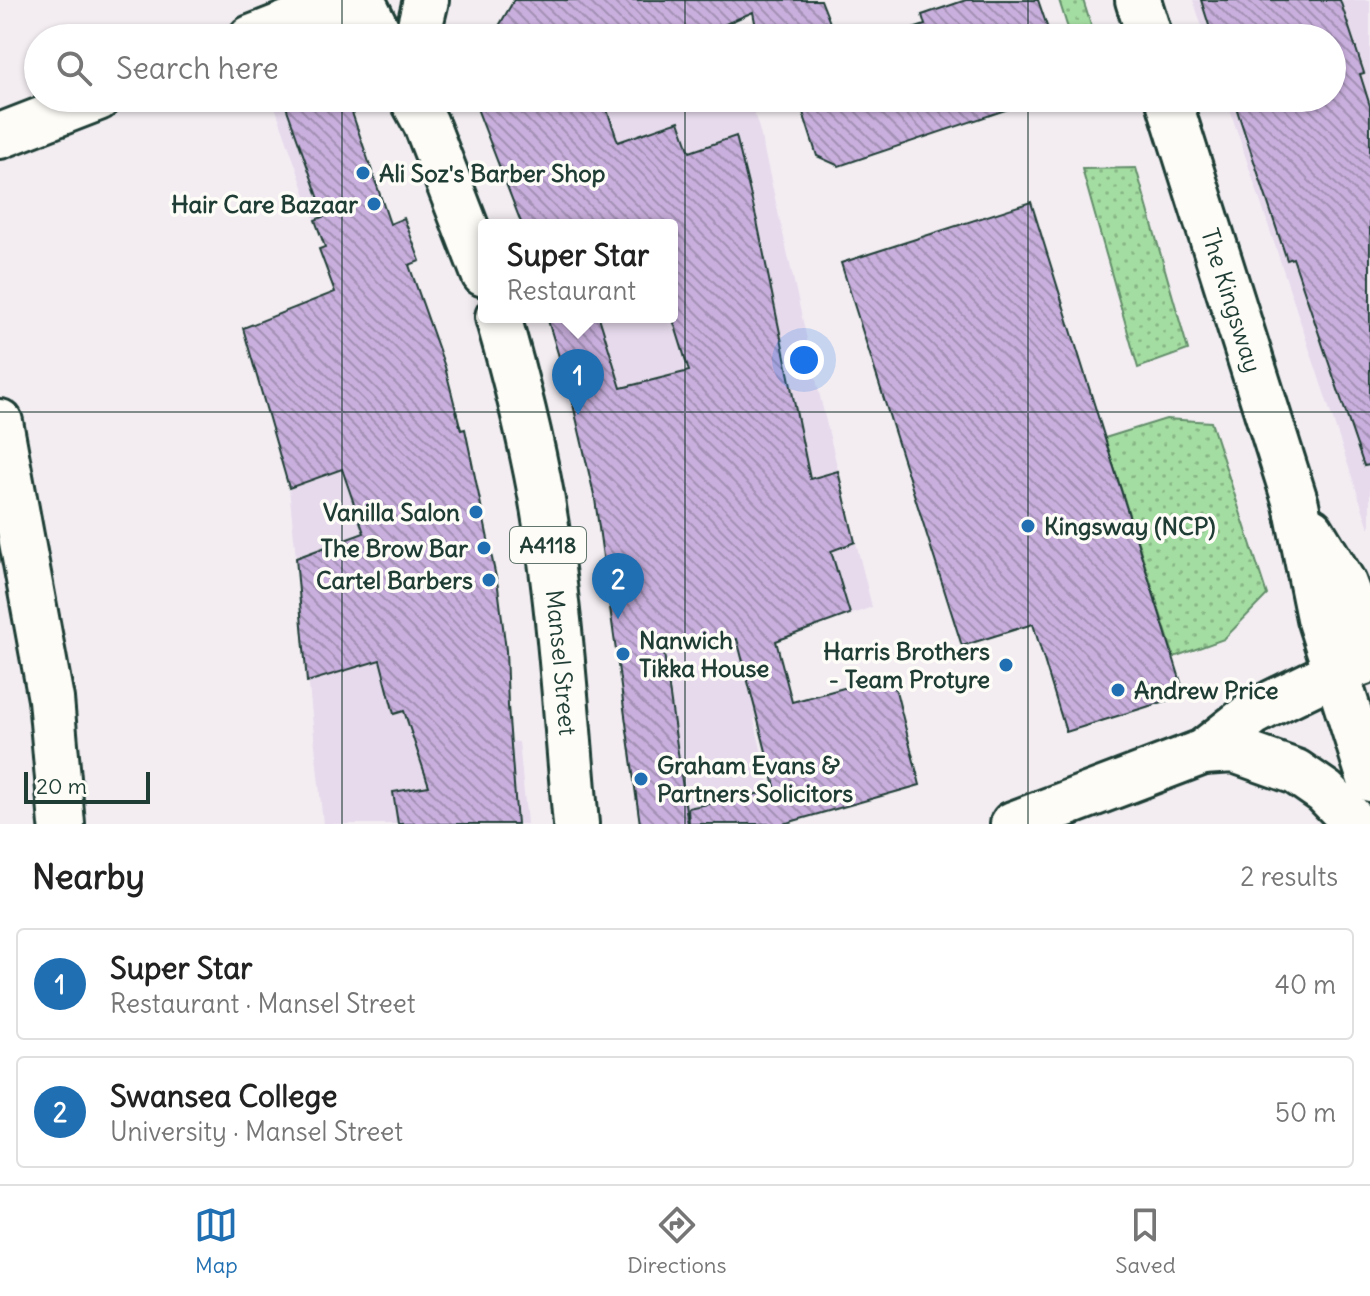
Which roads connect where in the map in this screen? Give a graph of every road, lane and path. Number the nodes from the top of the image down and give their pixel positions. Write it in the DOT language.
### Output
graph roads {
  1 [pos="348,0"];
  2 [pos="362,0"];
  3 [pos="426,0"];
  4 [pos="1138,0"];
  5 [pos="287,24"];
  6 [pos="374,24"];
  7 [pos="420,24"];
  8 [pos="1146,24"];
  9 [pos="62,112"];
  10 [pos="422,112"];
  11 [pos="1172,112"];
  12 [pos="0,136"];
  13 [pos="478,258"];
  14 [pos="500,323"];
  15 [pos="0,422"];
  16 [pos="1359,661"];
  17 [pos="1203,752"];
  18 [pos="1370,779"];
  19 [pos="62,824"];
  20 [pos="576,824"];
  21 [pos="1013,824"];
  22 [pos="1356,824"];
  1 -- 5 [label="main road"];
  2 -- 6 [label="main road"];
  3 -- 7 [label="main road"];
  4 -- 8 [label="main road"];
  9 -- 12 [label="main road"];
  10 -- 13 [label="main road"];
  11 -- 16 [label="main road, The Kingsway"];
  14 -- 20 [label="main road, Mansel Street / A4118"];
  15 -- 19 [label="main road"];
  16 -- 17 [label="main road"];
  16 -- 18 [label="main road, The Kingsway"];
  17 -- 21 [label="main road"];
  17 -- 22 [label="main road"];
}
